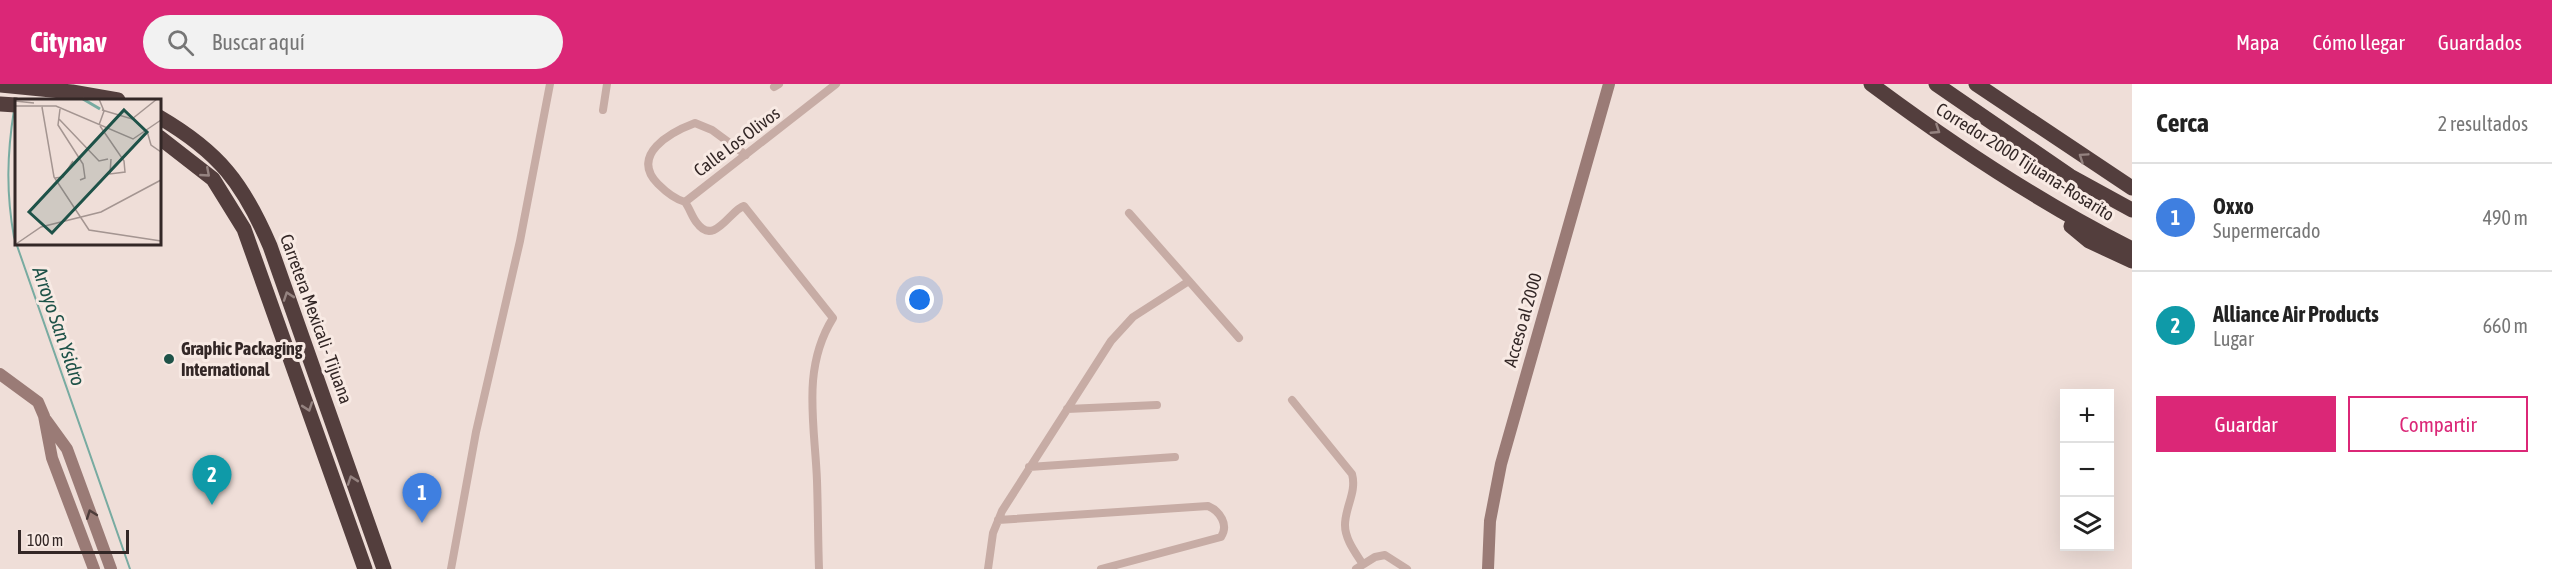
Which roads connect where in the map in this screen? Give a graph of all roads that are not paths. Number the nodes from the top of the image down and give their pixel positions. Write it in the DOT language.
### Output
graph roads {
  1 [pos="550,84"];
  2 [pos="607,84"];
  3 [pos="836,84"];
  4 [pos="1609,84"];
  5 [pos="1862,84"];
  6 [pos="1871,84"];
  7 [pos="1936,84"];
  8 [pos="1976,84"];
  9 [pos="0,86"];
  10 [pos="111,99"];
  11 [pos="0,104"];
  12 [pos="15,105"];
  13 [pos="1965,105"];
  14 [pos="2011,108"];
  15 [pos="603,110"];
  16 [pos="1913,115"];
  17 [pos="160,118"];
  18 [pos="160,138"];
  19 [pos="746,155"];
  20 [pos="2132,188"];
  21 [pos="685,202"];
  22 [pos="2058,209"];
  23 [pos="2132,210"];
  24 [pos="1129,213"];
  25 [pos="2132,249"];
  26 [pos="2132,261"];
  27 [pos="1189,280"];
  28 [pos="1239,338"];
  29 [pos="0,374"];
  30 [pos="1292,400"];
  31 [pos="1157,405"];
  32 [pos="1067,409"];
  33 [pos="44,416"];
  34 [pos="1175,457"];
  35 [pos="1029,467"];
  36 [pos="998,520"];
  37 [pos="1359,566"];
  38 [pos="94,569"];
  39 [pos="111,569"];
  40 [pos="365,569"];
  41 [pos="384,569"];
  42 [pos="451,569"];
  43 [pos="819,569"];
  44 [pos="988,569"];
  45 [pos="1101,569"];
  46 [pos="1407,569"];
  47 [pos="1488,569"];
  1 -- 42 [label="street"];
  2 -- 15 [label="street"];
  3 -- 19 [label="street, Calle Los Olivos"];
  4 -- 47 [label="street, Acceso al 2000"];
  5 -- 16 [label="highway"];
  6 -- 16 [label="highway, Corredor 2000 Tijuana-Rosarito"];
  7 -- 13 [label="highway, Corredor 2000 Tijuana-Rosarito"];
  8 -- 14 [label="highway"];
  9 -- 10 [label="highway"];
  11 -- 12 [label="highway"];
  13 -- 14 [label="highway"];
  13 -- 23 [label="highway, Corredor 2000 Tijuana-Rosarito"];
  20 -- 14 [label="highway, one-way"];
  16 -- 22 [label="highway, Corredor 2000 Tijuana-Rosarito, one-way"];
  41 -- 17 [label="highway, Carretera Mexicali - Tijuana, one-way"];
  18 -- 40 [label="highway, Carretera Mexicali - Tijuana, one-way"];
  19 -- 21 [label="street, Calle Los Olivos"];
  19 -- 21 [label="street"];
  21 -- 43 [label="street"];
  22 -- 25 [label="highway, Corredor 2000 Tijuana-Rosarito"];
  22 -- 26 [label="highway"];
  24 -- 27 [label="street"];
  27 -- 28 [label="street"];
  27 -- 32 [label="street"];
  29 -- 33 [label="street"];
  30 -- 37 [label="street"];
  31 -- 32 [label="street"];
  32 -- 35 [label="street"];
  33 -- 38 [label="street"];
  39 -- 33 [label="street, one-way"];
  34 -- 35 [label="street"];
  35 -- 36 [label="street"];
  36 -- 44 [label="street"];
  36 -- 45 [label="street"];
  37 -- 46 [label="street"];
}
